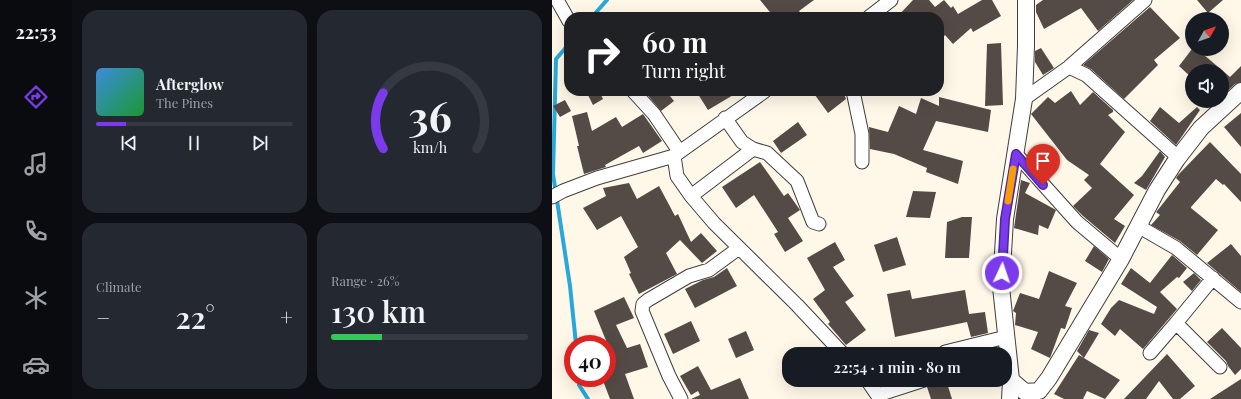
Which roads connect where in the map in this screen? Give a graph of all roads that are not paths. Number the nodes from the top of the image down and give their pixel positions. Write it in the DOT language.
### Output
graph roads {
  1 [pos="557,0"];
  2 [pos="891,0"];
  3 [pos="1026,0"];
  4 [pos="1144,0"];
  5 [pos="564,12"];
  6 [pos="875,12"];
  7 [pos="1069,66"];
  8 [pos="1241,91"];
  9 [pos="638,96"];
  10 [pos="757,96"];
  11 [pos="854,96"];
  12 [pos="1024,100"];
  13 [pos="725,118"];
  14 [pos="753,149"];
  15 [pos="676,154"];
  16 [pos="1016,154"];
  17 [pos="1179,158"];
  18 [pos="862,162"];
  19 [pos="691,196"];
  20 [pos="552,197"];
  21 [pos="819,224"];
  22 [pos="1138,226"];
  23 [pos="739,248"];
  24 [pos="1121,259"];
  25 [pos="1213,278"];
  26 [pos="1241,302"];
  27 [pos="1176,323"];
  28 [pos="1006,336"];
  29 [pos="835,347"];
  30 [pos="964,347"];
  31 [pos="1007,347"];
  32 [pos="1150,353"];
  33 [pos="1220,366"];
  34 [pos="1012,381"];
  35 [pos="871,387"];
  36 [pos="905,387"];
  37 [pos="1011,387"];
  38 [pos="879,397"];
  39 [pos="681,399"];
  40 [pos="1010,399"];
  1 -- 5 [label="street"];
  2 -- 6 [label="street"];
  3 -- 12 [label="street"];
  4 -- 7 [label="street"];
  7 -- 12 [label="street"];
  7 -- 17 [label="street"];
  8 -- 17 [label="street"];
  9 -- 15 [label="street"];
  10 -- 13 [label="street"];
  11 -- 18 [label="street"];
  12 -- 16 [label="street"];
  13 -- 14 [label="street"];
  13 -- 15 [label="street"];
  14 -- 19 [label="street"];
  14 -- 21 [label="street"];
  15 -- 19 [label="street"];
  15 -- 20 [label="street"];
  16 -- 24 [label="street"];
  16 -- 28 [label="street"];
  17 -- 22 [label="street"];
  19 -- 23 [label="street"];
  22 -- 24 [label="street"];
  22 -- 25 [label="street"];
  23 -- 29 [label="street"];
  23 -- 39 [label="street"];
  24 -- 34 [label="street"];
  25 -- 26 [label="street"];
  25 -- 27 [label="street"];
  27 -- 32 [label="street"];
  27 -- 33 [label="street"];
  28 -- 30 [label="street"];
  28 -- 31 [label="street"];
  35 -- 38 [label="street"];
  36 -- 38 [label="street"];
  37 -- 40 [label="street"];
}
